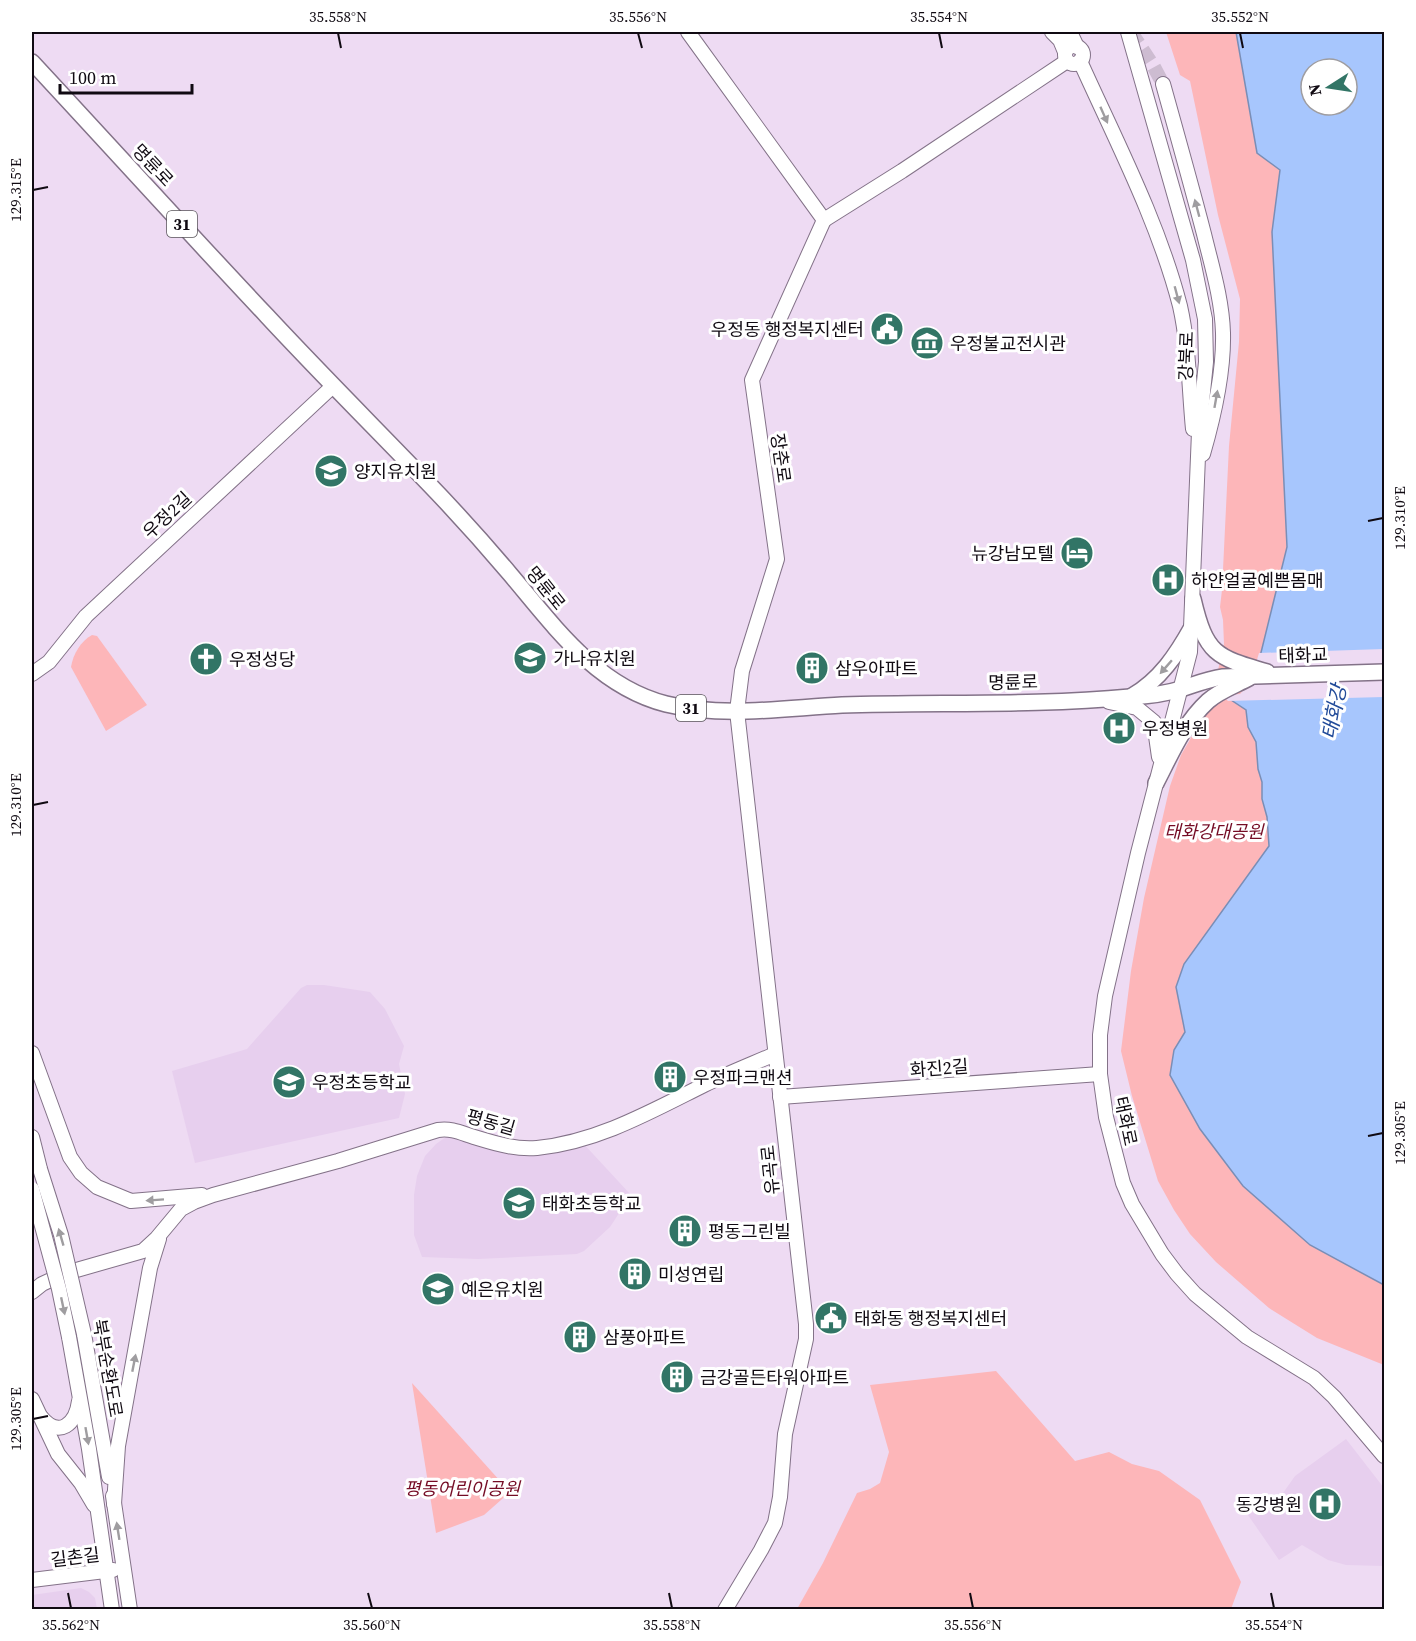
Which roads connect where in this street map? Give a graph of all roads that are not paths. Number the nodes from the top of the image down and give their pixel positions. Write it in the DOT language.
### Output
graph roads {
  1 [pos="688,32"];
  2 [pos="1052,32"];
  3 [pos="1070,32"];
  4 [pos="1128,32"];
  5 [pos="1072,55"];
  6 [pos="32,62"];
  7 [pos="1163,84"];
  8 [pos="824,220"];
  9 [pos="333,386"];
  10 [pos="1197,476"];
  11 [pos="1193,599"];
  12 [pos="1192,627"];
  13 [pos="1384,672"];
  14 [pos="32,674"];
  15 [pos="1282,676"];
  16 [pos="1223,684"];
  17 [pos="1180,690"];
  18 [pos="1129,698"];
  19 [pos="1092,699"];
  20 [pos="737,711"];
  21 [pos="1158,776"];
  22 [pos="32,1053"];
  23 [pos="775,1054"];
  24 [pos="1100,1074"];
  25 [pos="780,1097"];
  26 [pos="32,1137"];
  27 [pos="32,1189"];
  28 [pos="213,1195"];
  29 [pos="164,1229"];
  30 [pos="32,1292"];
  31 [pos="80,1395"];
  32 [pos="32,1399"];
  33 [pos="38,1413"];
  34 [pos="1384,1456"];
  35 [pos="114,1504"];
  36 [pos="99,1521"];
  37 [pos="124,1569"];
  38 [pos="106,1571"];
  39 [pos="32,1580"];
  40 [pos="112,1610"];
  41 [pos="130,1610"];
  42 [pos="724,1610"];
  1 -- 8 [label="main road"];
  2 -- 5 [label="main road"];
  3 -- 5 [label="main road"];
  4 -- 10 [label="main road, 강북로"];
  5 -- 8 [label="main road"];
  5 -- 10 [label="main road, one-way"];
  6 -- 9 [label="main road, 명륜로 / 31"];
  10 -- 7 [label="main road, one-way"];
  8 -- 20 [label="main road, 장춘로"];
  9 -- 14 [label="main road, 우정2길"];
  9 -- 20 [label="main road, 명륜로 / 31"];
  10 -- 11 [label="main road, 강북로"];
  11 -- 12 [label="main road, 강북로"];
  11 -- 15 [label="main road"];
  12 -- 17 [label="main road, 강북로"];
  12 -- 18 [label="main road, one-way"];
  13 -- 15 [label="main road, 태화교"];
  15 -- 16 [label="main road, 태화교"];
  16 -- 17 [label="main road, 명륜로 / 31"];
  16 -- 21 [label="main road"];
  17 -- 18 [label="main road, 명륜로 / 31"];
  17 -- 21 [label="main road, 태화로"];
  18 -- 19 [label="main road, 명륜로 / 31"];
  19 -- 20 [label="main road, 명륜로 / 31"];
  19 -- 21 [label="main road"];
  20 -- 23 [label="main road, 유곡로"];
  21 -- 24 [label="main road, 태화로"];
  28 -- 22 [label="main road, one-way"];
  23 -- 25 [label="main road, 유곡로"];
  23 -- 28 [label="main road, 평동길"];
  24 -- 25 [label="main road, 화진2길"];
  24 -- 34 [label="main road, 태화로"];
  25 -- 42 [label="main road, 유곡로"];
  35 -- 26 [label="main road, 북부순환도로, one-way, bridge"];
  27 -- 31 [label="main road, 북부순환도로, one-way, bridge"];
  28 -- 29 [label="main road, 평동길"];
  29 -- 30 [label="main road, 평동길"];
  35 -- 29 [label="main road, one-way"];
  31 -- 33 [label="main road"];
  31 -- 36 [label="main road, 북부순환도로, one-way"];
  32 -- 33 [label="main road"];
  33 -- 36 [label="main road"];
  37 -- 35 [label="main road, 북부순환도로, one-way"];
  36 -- 38 [label="main road, 북부순환도로"];
  37 -- 38 [label="main road, 길촌길"];
  37 -- 41 [label="main road, 북부순환도로"];
  38 -- 39 [label="main road, 길촌길"];
  38 -- 40 [label="main road, 북부순환도로"];
}
